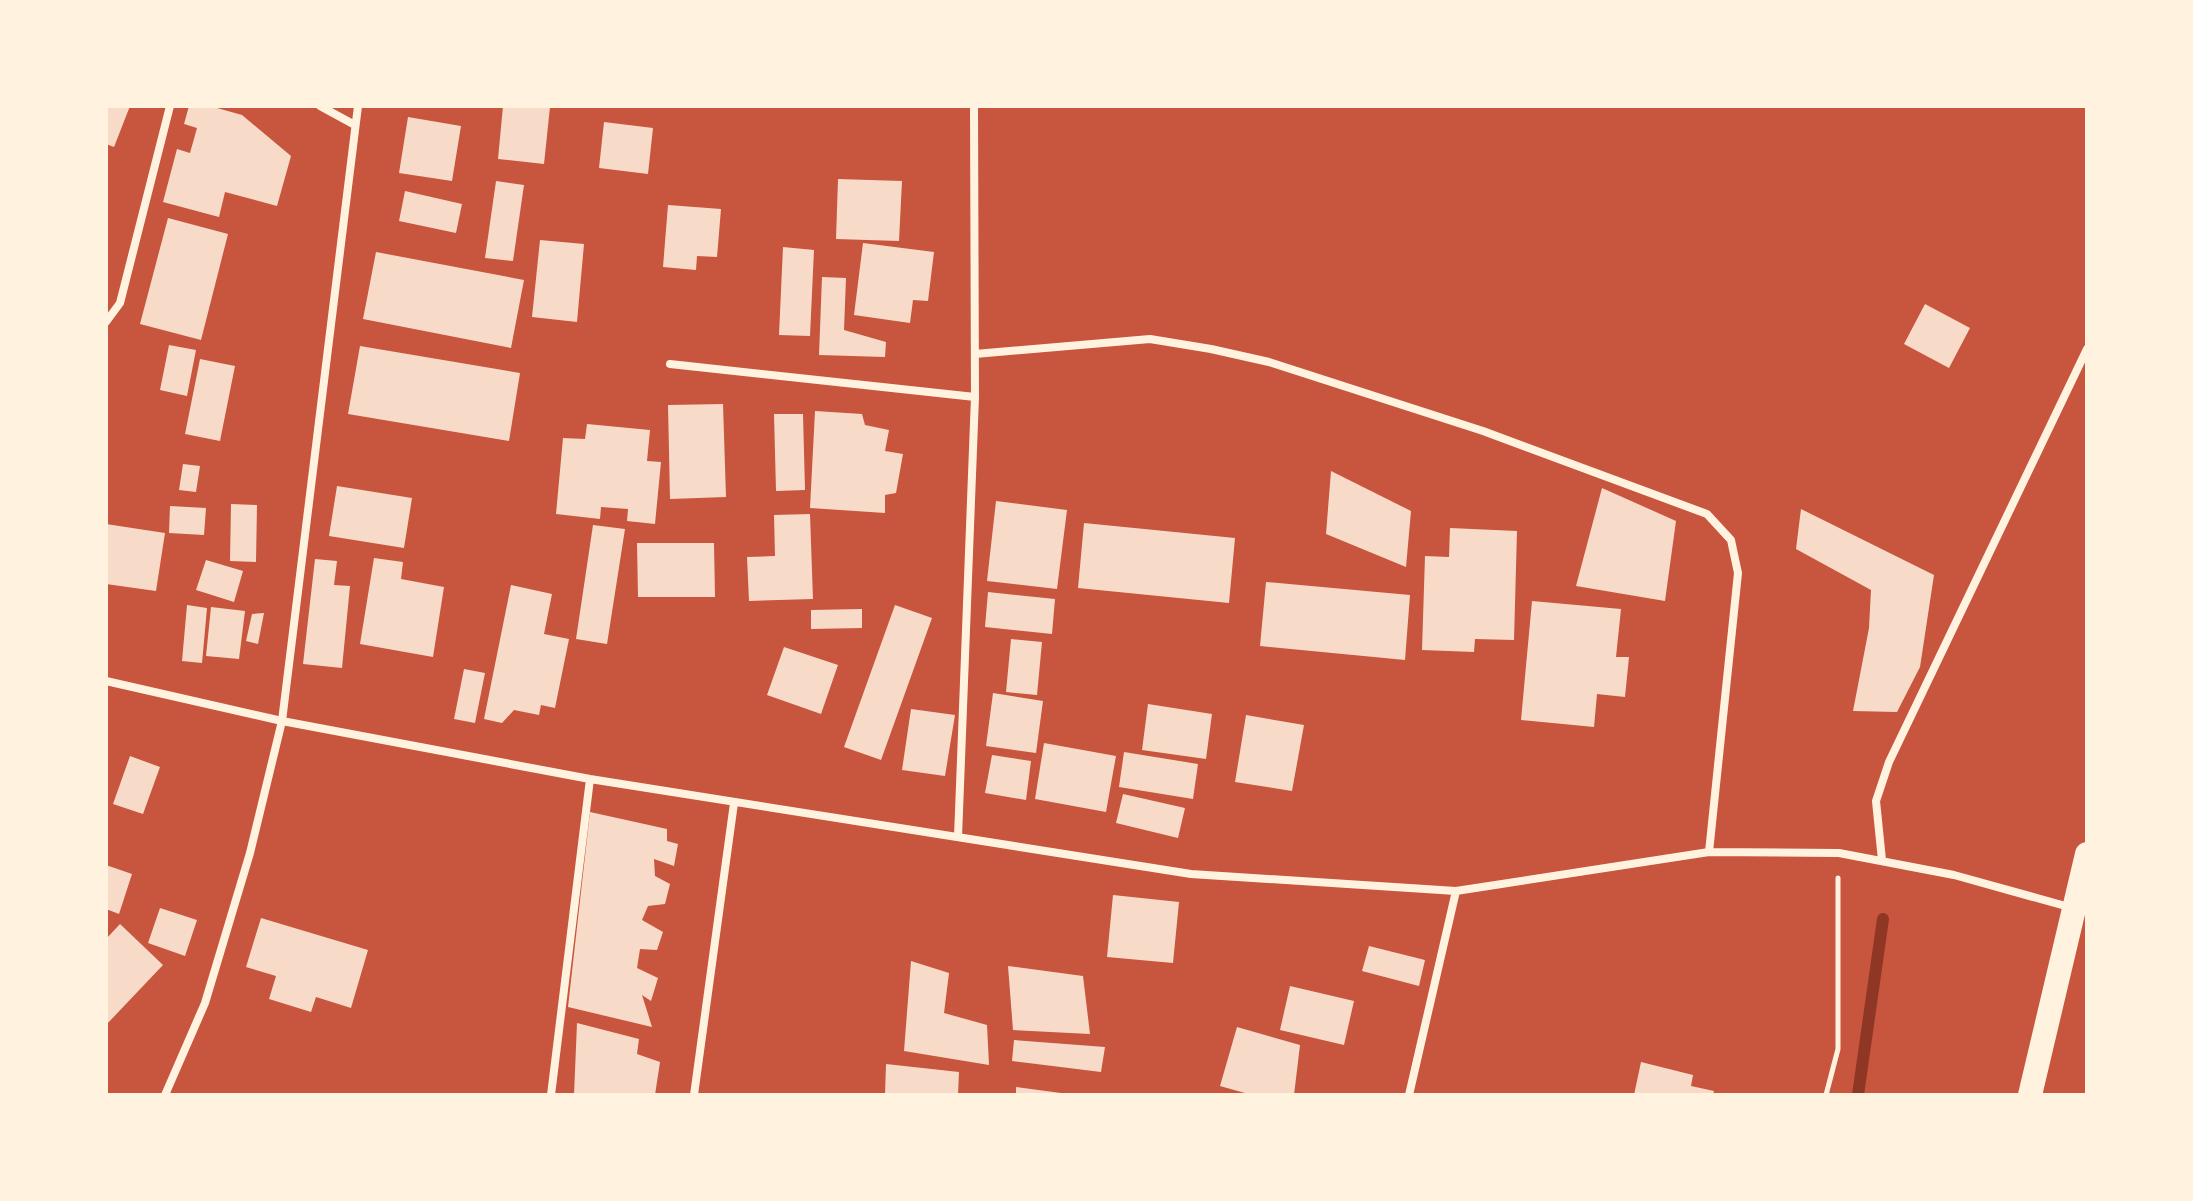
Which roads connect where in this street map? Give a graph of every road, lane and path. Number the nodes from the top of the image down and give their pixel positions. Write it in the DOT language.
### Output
graph roads {
  1 [pos="170,106"];
  2 [pos="320,106"];
  3 [pos="358,106"];
  4 [pos="974,106"];
  5 [pos="353,124"];
  6 [pos="106,322"];
  7 [pos="2087,349"];
  8 [pos="975,354"];
  9 [pos="670,364"];
  10 [pos="975,397"];
  11 [pos="106,681"];
  12 [pos="282,721"];
  13 [pos="590,779"];
  14 [pos="734,803"];
  15 [pos="958,837"];
  16 [pos="1709,852"];
  17 [pos="1839,853"];
  18 [pos="2087,854"];
  19 [pos="1882,860"];
  20 [pos="1456,891"];
  21 [pos="2087,912"];
  22 [pos="165,1095"];
  23 [pos="551,1095"];
  24 [pos="694,1095"];
  25 [pos="1409,1095"];
  26 [pos="1826,1095"];
  27 [pos="2030,1095"];
  1 -- 6 [label="street"];
  2 -- 5 [label="street"];
  3 -- 5 [label="street"];
  4 -- 8 [label="street"];
  5 -- 12 [label="street"];
  7 -- 19 [label="street"];
  8 -- 10 [label="street"];
  8 -- 16 [label="street"];
  9 -- 10 [label="street"];
  10 -- 15 [label="street"];
  11 -- 12 [label="street"];
  12 -- 13 [label="street"];
  12 -- 22 [label="street"];
  13 -- 14 [label="street"];
  13 -- 23 [label="street"];
  14 -- 15 [label="street"];
  14 -- 24 [label="street"];
  15 -- 20 [label="street"];
  16 -- 17 [label="street"];
  16 -- 20 [label="street"];
  17 -- 19 [label="street"];
  17 -- 26 [label="path"];
  18 -- 27 [label="highway"];
  19 -- 21 [label="street"];
  20 -- 25 [label="street"];
}
